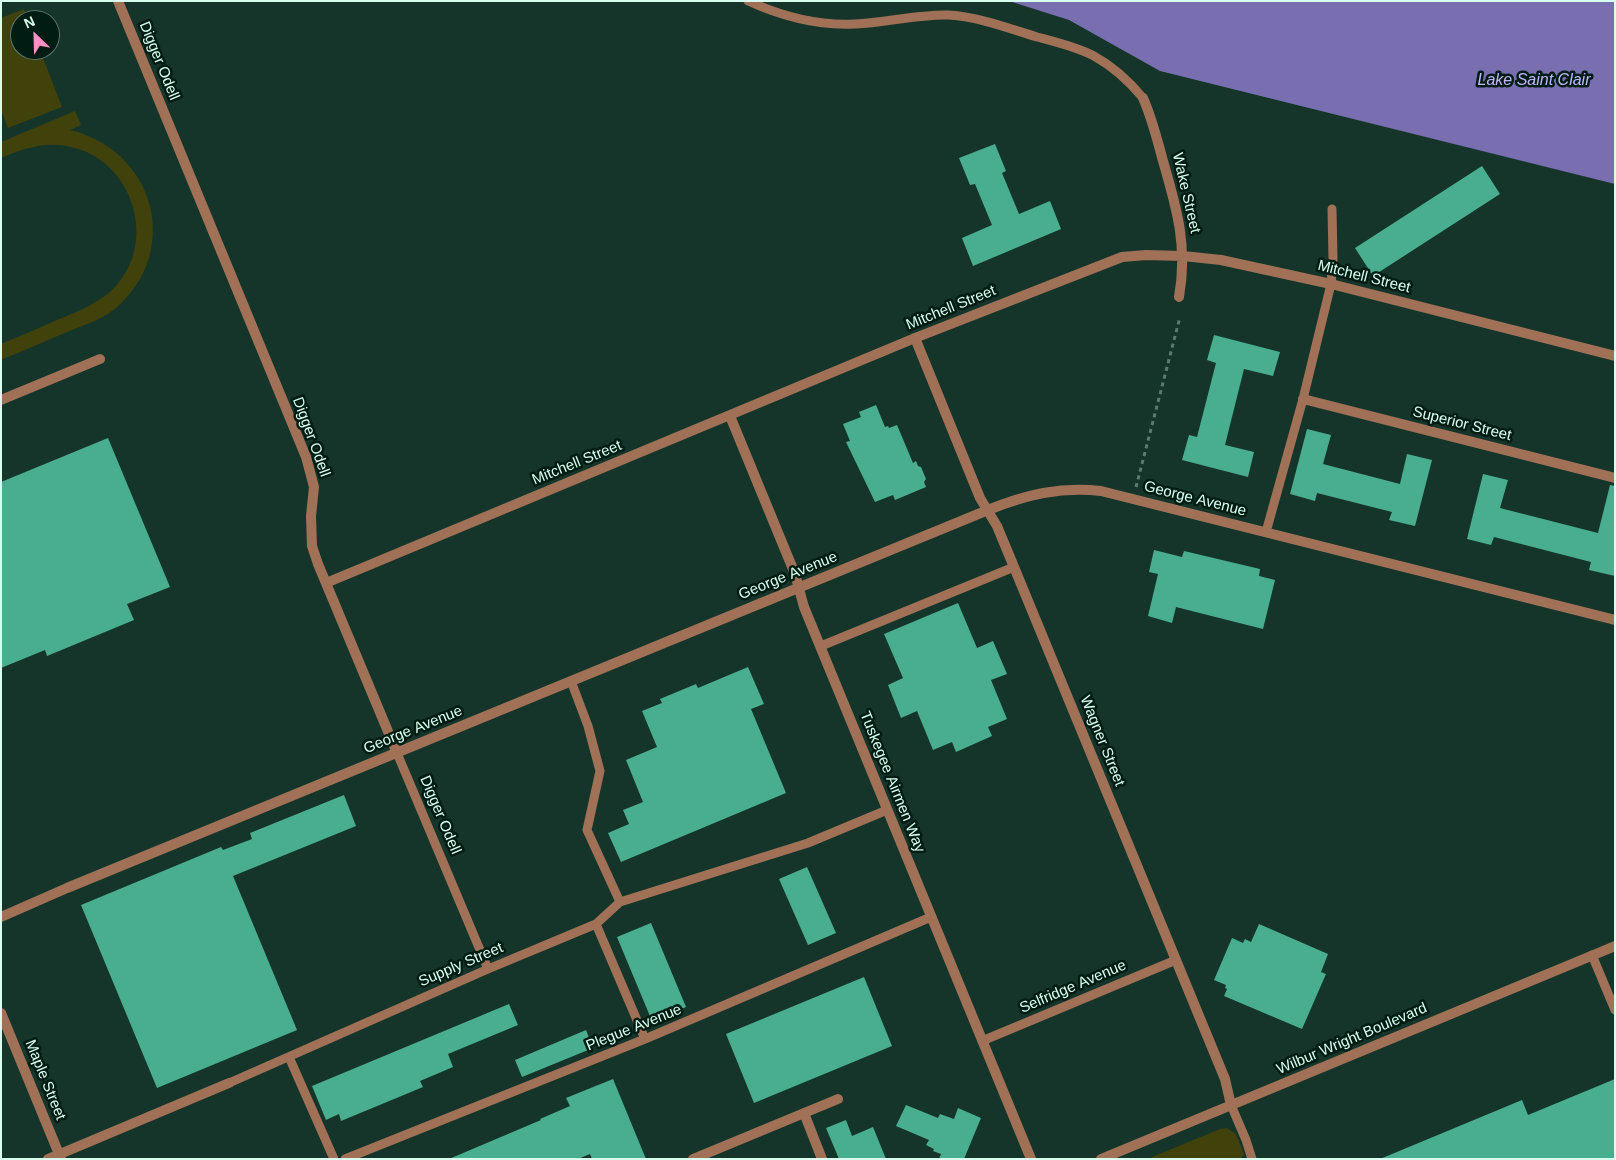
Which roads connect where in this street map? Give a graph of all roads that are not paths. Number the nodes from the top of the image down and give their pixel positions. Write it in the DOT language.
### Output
graph roads {
  1 [pos="118,1"];
  2 [pos="748,1"];
  3 [pos="1143,98"];
  4 [pos="1332,209"];
  5 [pos="1183,256"];
  6 [pos="1331,284"];
  7 [pos="1179,297"];
  8 [pos="915,338"];
  9 [pos="1615,356"];
  10 [pos="100,359"];
  11 [pos="1303,399"];
  12 [pos="1,400"];
  13 [pos="730,416"];
  14 [pos="1615,478"];
  15 [pos="988,510"];
  16 [pos="1266,532"];
  17 [pos="1014,567"];
  18 [pos="326,583"];
  19 [pos="798,588"];
  20 [pos="1615,620"];
  21 [pos="820,646"];
  22 [pos="570,682"];
  23 [pos="397,753"];
  24 [pos="887,810"];
  25 [pos="620,902"];
  26 [pos="1,917"];
  27 [pos="931,917"];
  28 [pos="596,924"];
  29 [pos="1615,946"];
  30 [pos="1592,955"];
  31 [pos="1176,960"];
  32 [pos="488,969"];
  33 [pos="1615,1010"];
  34 [pos="1,1013"];
  35 [pos="645,1039"];
  36 [pos="982,1040"];
  37 [pos="289,1057"];
  38 [pos="229,1084"];
  39 [pos="838,1099"];
  40 [pos="1231,1105"];
  41 [pos="804,1113"];
  42 [pos="60,1157"];
  43 [pos="48,1159"];
  44 [pos="334,1159"];
  45 [pos="345,1159"];
  46 [pos="693,1159"];
  47 [pos="822,1159"];
  48 [pos="1031,1159"];
  49 [pos="1101,1159"];
  50 [pos="1252,1159"];
  1 -- 18 [label="street, Digger Odell"];
  2 -- 3 [label="lane"];
  3 -- 5 [label="street, Wake Street"];
  4 -- 6 [label="lane"];
  5 -- 6 [label="street, Mitchell Street"];
  5 -- 7 [label="street, Wake Street"];
  5 -- 8 [label="street, Mitchell Street"];
  6 -- 9 [label="street, Mitchell Street"];
  6 -- 11 [label="lane"];
  8 -- 13 [label="street, Mitchell Street"];
  8 -- 15 [label="street, Wagner Street"];
  10 -- 12 [label="street"];
  11 -- 14 [label="street, Superior Street"];
  11 -- 16 [label="lane"];
  13 -- 18 [label="street, Mitchell Street"];
  13 -- 19 [label="street, Tuskegee Airmen Way"];
  15 -- 16 [label="street, George Avenue"];
  15 -- 17 [label="street, Wagner Street"];
  15 -- 19 [label="street, George Avenue"];
  16 -- 20 [label="street, George Avenue"];
  17 -- 21 [label="lane"];
  17 -- 31 [label="street, Wagner Street"];
  18 -- 23 [label="street, Digger Odell"];
  19 -- 21 [label="street, Tuskegee Airmen Way"];
  19 -- 22 [label="street, George Avenue"];
  21 -- 24 [label="street, Tuskegee Airmen Way"];
  22 -- 23 [label="street, George Avenue"];
  22 -- 25 [label="lane"];
  23 -- 26 [label="street, George Avenue"];
  23 -- 32 [label="lane, Digger Odell"];
  24 -- 25 [label="lane, Supply Street"];
  24 -- 27 [label="street, Tuskegee Airmen Way"];
  25 -- 28 [label="lane, Supply Street"];
  27 -- 35 [label="lane, Plegue Avenue"];
  27 -- 36 [label="street, Tuskegee Airmen Way"];
  28 -- 32 [label="lane, Supply Street"];
  28 -- 35 [label="lane"];
  29 -- 30 [label="street, Wilbur Wright Boulevard"];
  30 -- 33 [label="lane"];
  30 -- 40 [label="street, Wilbur Wright Boulevard"];
  31 -- 36 [label="lane, Selfridge Avenue"];
  31 -- 40 [label="street, Wagner Street"];
  32 -- 37 [label="lane, Supply Street"];
  34 -- 42 [label="street, Maple Street"];
  35 -- 45 [label="lane, Plegue Avenue"];
  36 -- 48 [label="street, Tuskegee Airmen Way"];
  37 -- 38 [label="lane, Supply Street"];
  37 -- 44 [label="lane"];
  38 -- 42 [label="street, Supply Street"];
  39 -- 41 [label="street"];
  40 -- 49 [label="street, Wilbur Wright Boulevard"];
  40 -- 50 [label="lane, Wagner Street"];
  41 -- 46 [label="street"];
  41 -- 47 [label="street"];
  42 -- 43 [label="street, Supply Street"];
}
